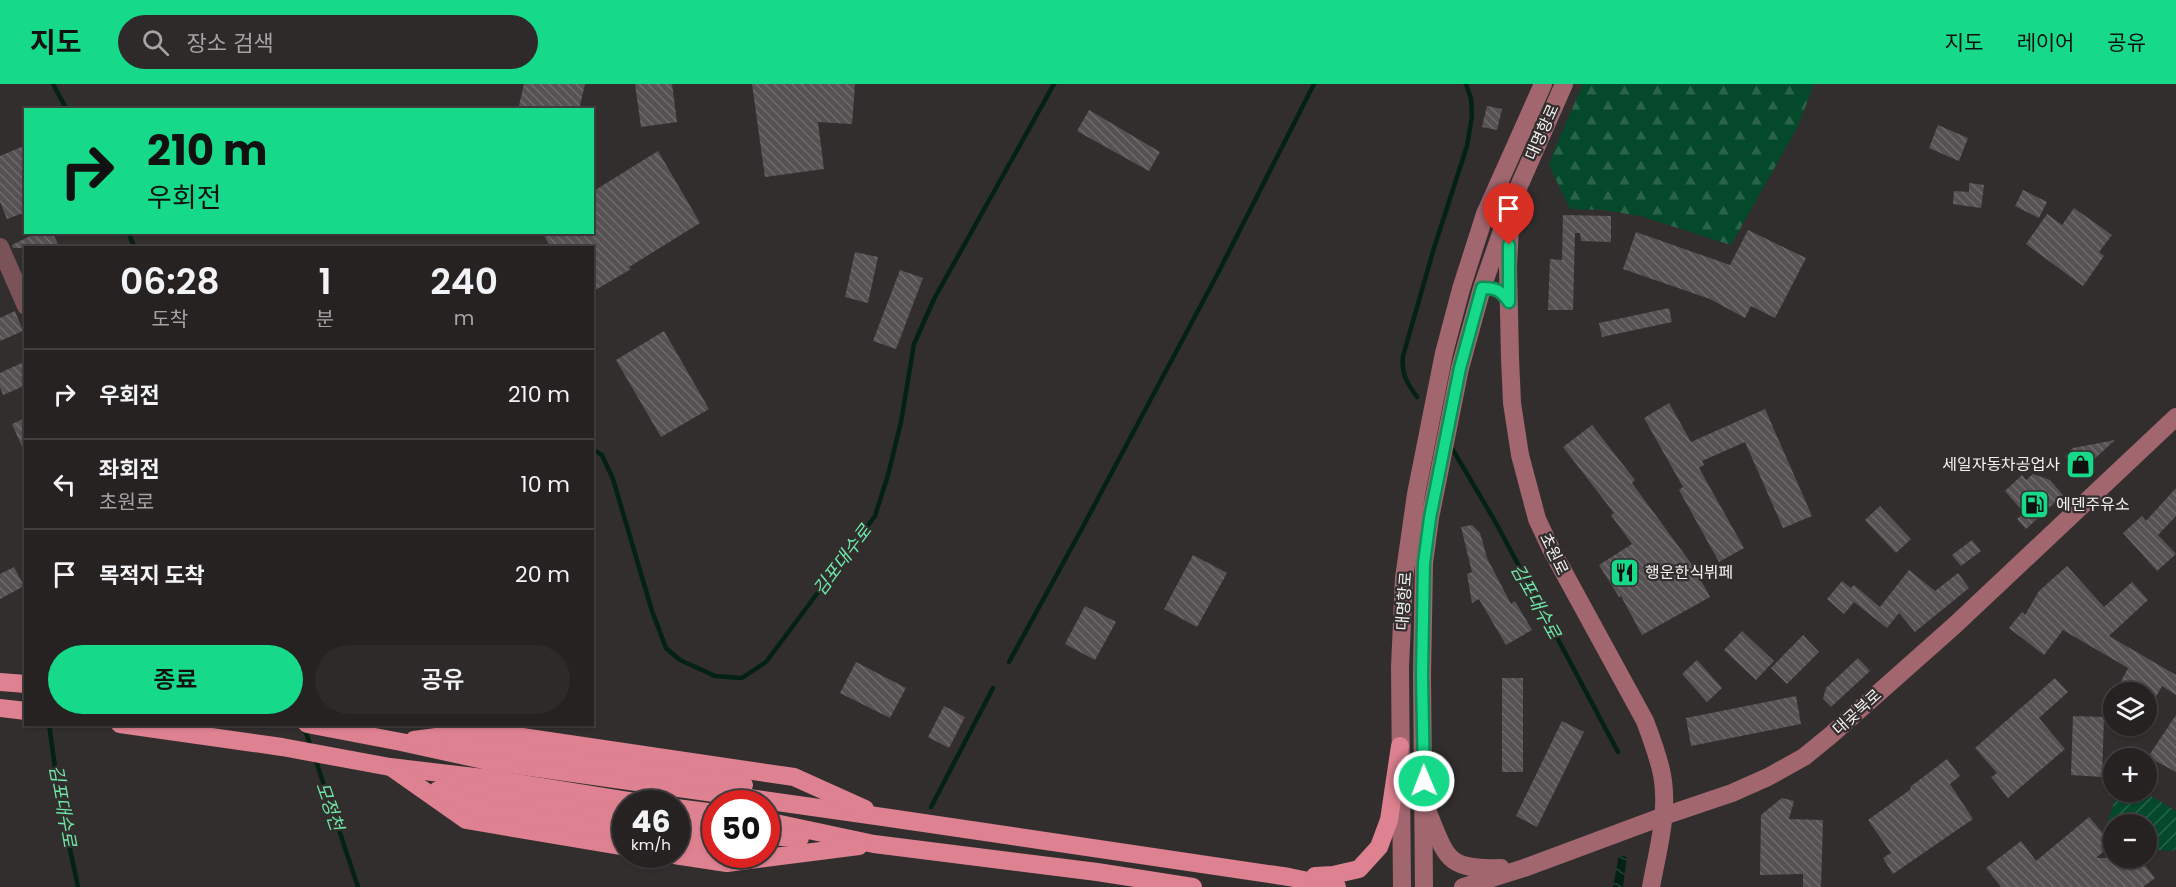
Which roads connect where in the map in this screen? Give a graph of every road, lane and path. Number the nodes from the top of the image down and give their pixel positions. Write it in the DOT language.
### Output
graph roads {
  1 [pos="1543,84"];
  2 [pos="1564,84"];
  3 [pos="1512,202"];
  4 [pos="0,247"];
  5 [pos="1482,288"];
  6 [pos="24,301"];
  7 [pos="1509,302"];
  8 [pos="2176,417"];
  9 [pos="0,682"];
  10 [pos="24,684"];
  11 [pos="0,708"];
  12 [pos="24,711"];
  13 [pos="134,726"];
  14 [pos="317,726"];
  15 [pos="401,742"];
  16 [pos="1400,746"];
  17 [pos="382,766"];
  18 [pos="612,798"];
  19 [pos="1424,802"];
  20 [pos="612,815"];
  21 [pos="1664,816"];
  22 [pos="883,817"];
  23 [pos="780,824"];
  24 [pos="612,830"];
  25 [pos="780,837"];
  26 [pos="874,844"];
  27 [pos="612,846"];
  28 [pos="780,847"];
  29 [pos="690,857"];
  30 [pos="1524,868"];
  31 [pos="1289,877"];
  32 [pos="1193,887"];
  33 [pos="1337,887"];
  34 [pos="1402,887"];
  35 [pos="1424,887"];
  36 [pos="1463,887"];
  37 [pos="1499,887"];
  38 [pos="1651,887"];
  1 -- 16 [label="main road, 대명항로"];
  2 -- 3 [label="main road, 대명항로"];
  3 -- 5 [label="main road, 대명항로"];
  3 -- 7 [label="main road, 초원로"];
  4 -- 6 [label="street"];
  5 -- 7 [label="main road"];
  5 -- 19 [label="main road, 대명항로"];
  7 -- 21 [label="main road, 초원로"];
  8 -- 21 [label="main road, 대곶북로"];
  9 -- 10 [label="highway"];
  11 -- 12 [label="highway"];
  13 -- 17 [label="highway"];
  14 -- 15 [label="highway"];
  15 -- 22 [label="highway"];
  15 -- 22 [label="highway"];
  16 -- 31 [label="highway"];
  16 -- 34 [label="main road, 대명항로"];
  17 -- 18 [label="highway"];
  17 -- 20 [label="highway"];
  17 -- 24 [label="highway"];
  17 -- 27 [label="highway"];
  19 -- 30 [label="main road"];
  19 -- 35 [label="main road, 대명항로"];
  21 -- 30 [label="main road, 대곶북로"];
  21 -- 38 [label="main road, 초원로"];
  22 -- 31 [label="highway"];
  23 -- 26 [label="highway"];
  25 -- 26 [label="highway"];
  26 -- 28 [label="highway"];
  26 -- 29 [label="highway"];
  26 -- 32 [label="highway"];
  30 -- 36 [label="main road, 대곶북로"];
  30 -- 37 [label="main road"];
  31 -- 33 [label="highway"];
}
